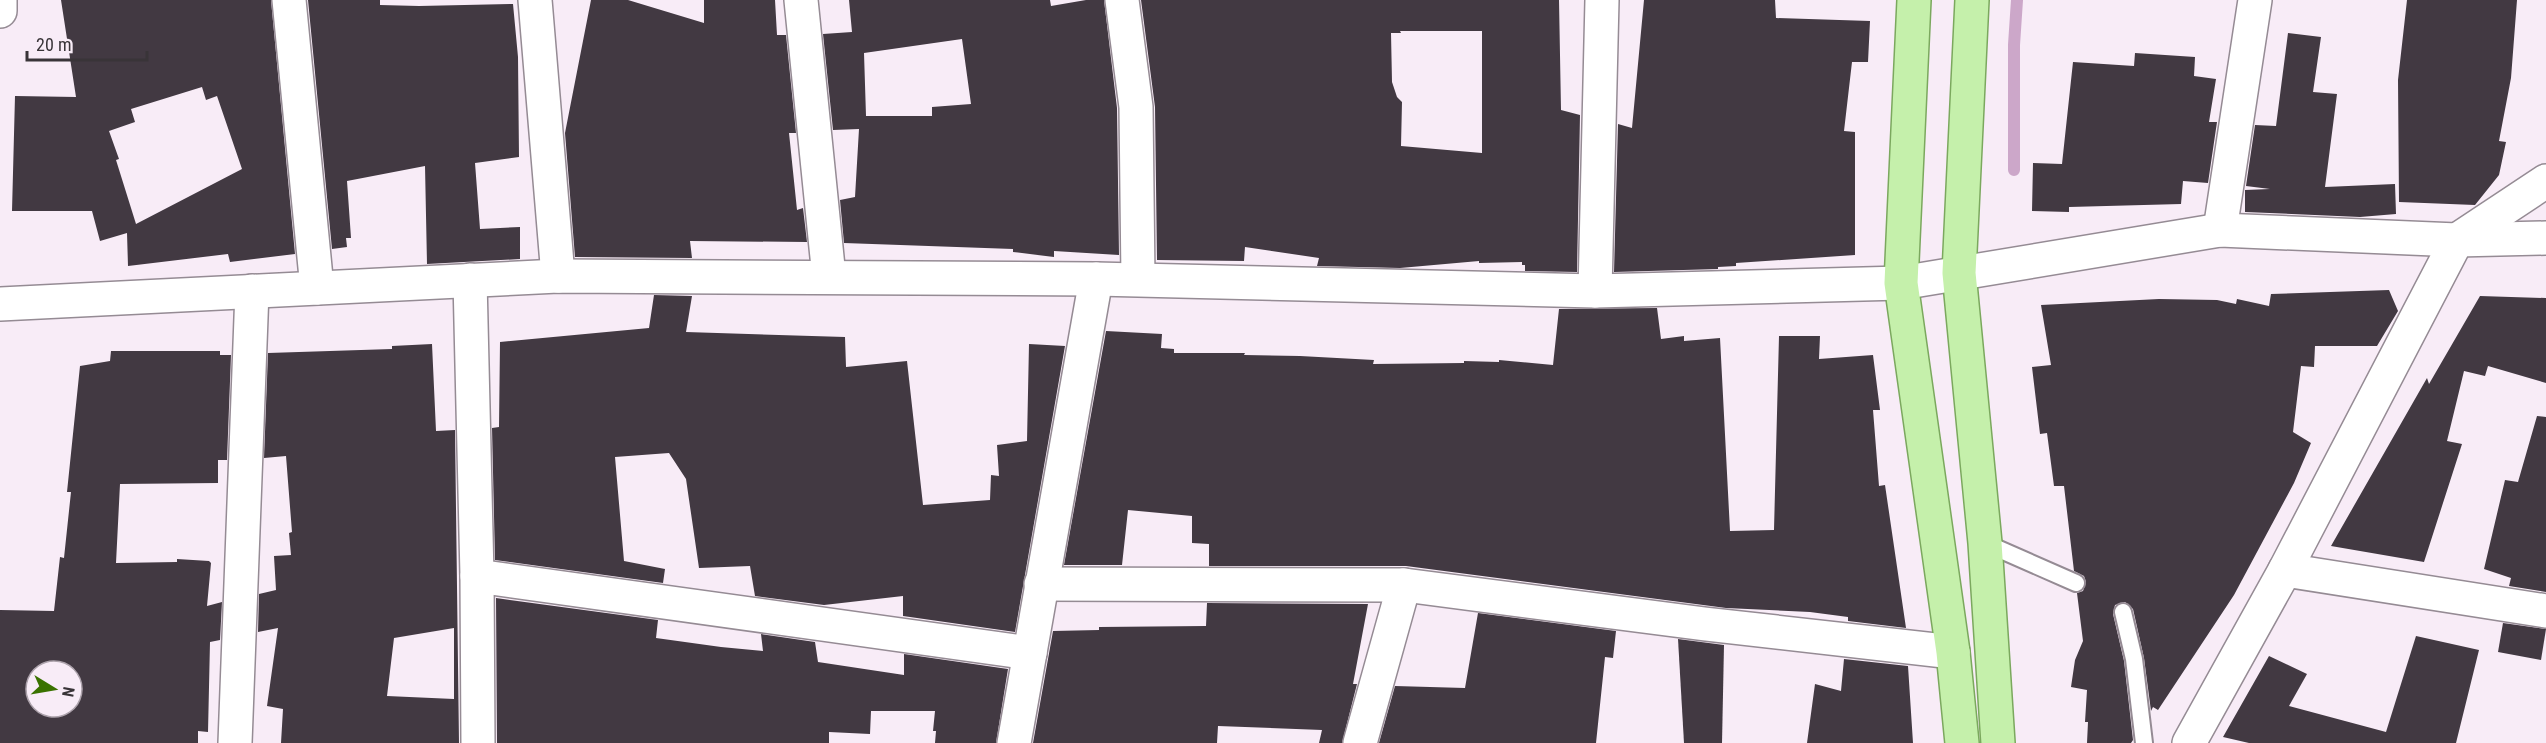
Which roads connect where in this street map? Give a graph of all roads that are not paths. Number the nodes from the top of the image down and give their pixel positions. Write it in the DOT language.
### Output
graph roads {
  1 [pos="0,0"];
  2 [pos="289,0"];
  3 [pos="535,0"];
  4 [pos="801,0"];
  5 [pos="1122,0"];
  6 [pos="1602,0"];
  7 [pos="1914,0"];
  8 [pos="1972,0"];
  9 [pos="2255,0"];
  10 [pos="0,11"];
  11 [pos="2546,181"];
  12 [pos="2220,230"];
  13 [pos="2546,238"];
  14 [pos="2457,240"];
  15 [pos="1959,273"];
  16 [pos="558,276"];
  17 [pos="829,277"];
  18 [pos="1096,279"];
  19 [pos="1138,279"];
  20 [pos="470,280"];
  21 [pos="1901,283"];
  22 [pos="317,288"];
  23 [pos="252,291"];
  24 [pos="1595,291"];
  25 [pos="0,304"];
  26 [pos="1985,543"];
  27 [pos="2285,570"];
  28 [pos="477,576"];
  29 [pos="2076,583"];
  30 [pos="1041,584"];
  31 [pos="1404,585"];
  32 [pos="2546,611"];
  33 [pos="2122,612"];
  34 [pos="1953,652"];
  35 [pos="1030,653"];
  36 [pos="235,743"];
  37 [pos="478,743"];
  38 [pos="1014,743"];
  39 [pos="1360,743"];
  40 [pos="1962,743"];
  41 [pos="1998,743"];
  42 [pos="2144,743"];
  43 [pos="2189,743"];
  1 -- 10 [label="street"];
  2 -- 22 [label="street"];
  3 -- 16 [label="street"];
  4 -- 17 [label="street"];
  5 -- 19 [label="street"];
  6 -- 24 [label="street"];
  7 -- 21 [label="main road"];
  8 -- 15 [label="main road"];
  9 -- 12 [label="street"];
  11 -- 14 [label="street"];
  12 -- 14 [label="street"];
  12 -- 15 [label="street"];
  13 -- 14 [label="street"];
  14 -- 27 [label="street"];
  15 -- 21 [label="street"];
  15 -- 26 [label="main road"];
  16 -- 17 [label="street"];
  16 -- 20 [label="street"];
  17 -- 18 [label="street"];
  18 -- 19 [label="street"];
  18 -- 30 [label="street"];
  19 -- 24 [label="street"];
  20 -- 22 [label="street"];
  20 -- 28 [label="street"];
  21 -- 24 [label="street"];
  21 -- 34 [label="main road"];
  22 -- 23 [label="street"];
  23 -- 25 [label="street"];
  23 -- 36 [label="street"];
  26 -- 29 [label="lane"];
  26 -- 41 [label="main road"];
  27 -- 32 [label="street"];
  27 -- 43 [label="street"];
  28 -- 35 [label="street"];
  28 -- 37 [label="street"];
  30 -- 31 [label="street"];
  30 -- 35 [label="street"];
  31 -- 34 [label="street"];
  31 -- 39 [label="street"];
  33 -- 42 [label="lane"];
  34 -- 40 [label="main road"];
  35 -- 38 [label="street"];
}
